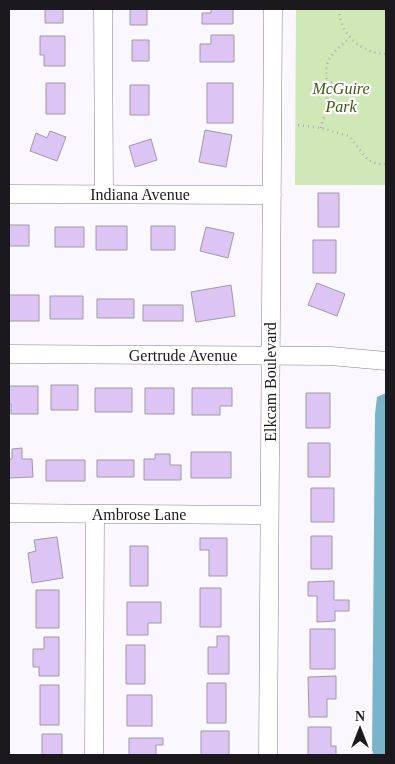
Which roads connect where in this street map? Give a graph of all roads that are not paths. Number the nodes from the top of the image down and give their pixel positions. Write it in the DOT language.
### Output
graph roads {
  1 [pos="103,9"];
  2 [pos="273,9"];
  3 [pos="9,194"];
  4 [pos="104,194"];
  5 [pos="272,195"];
  6 [pos="9,354"];
  7 [pos="270,355"];
  8 [pos="385,361"];
  9 [pos="9,513"];
  10 [pos="95,514"];
  11 [pos="269,515"];
  12 [pos="94,755"];
  13 [pos="268,755"];
  1 -- 4 [label="street"];
  2 -- 5 [label="street, Elkcam Boulevard"];
  3 -- 4 [label="street, Indiana Avenue"];
  4 -- 5 [label="street, Indiana Avenue"];
  5 -- 7 [label="street, Elkcam Boulevard"];
  6 -- 7 [label="street, Gertrude Avenue"];
  7 -- 8 [label="street, Gertrude Avenue"];
  7 -- 11 [label="street, Elkcam Boulevard"];
  9 -- 10 [label="street, Ambrose Lane"];
  10 -- 11 [label="street, Ambrose Lane"];
  10 -- 12 [label="street"];
  11 -- 13 [label="street, Elkcam Boulevard"];
}
